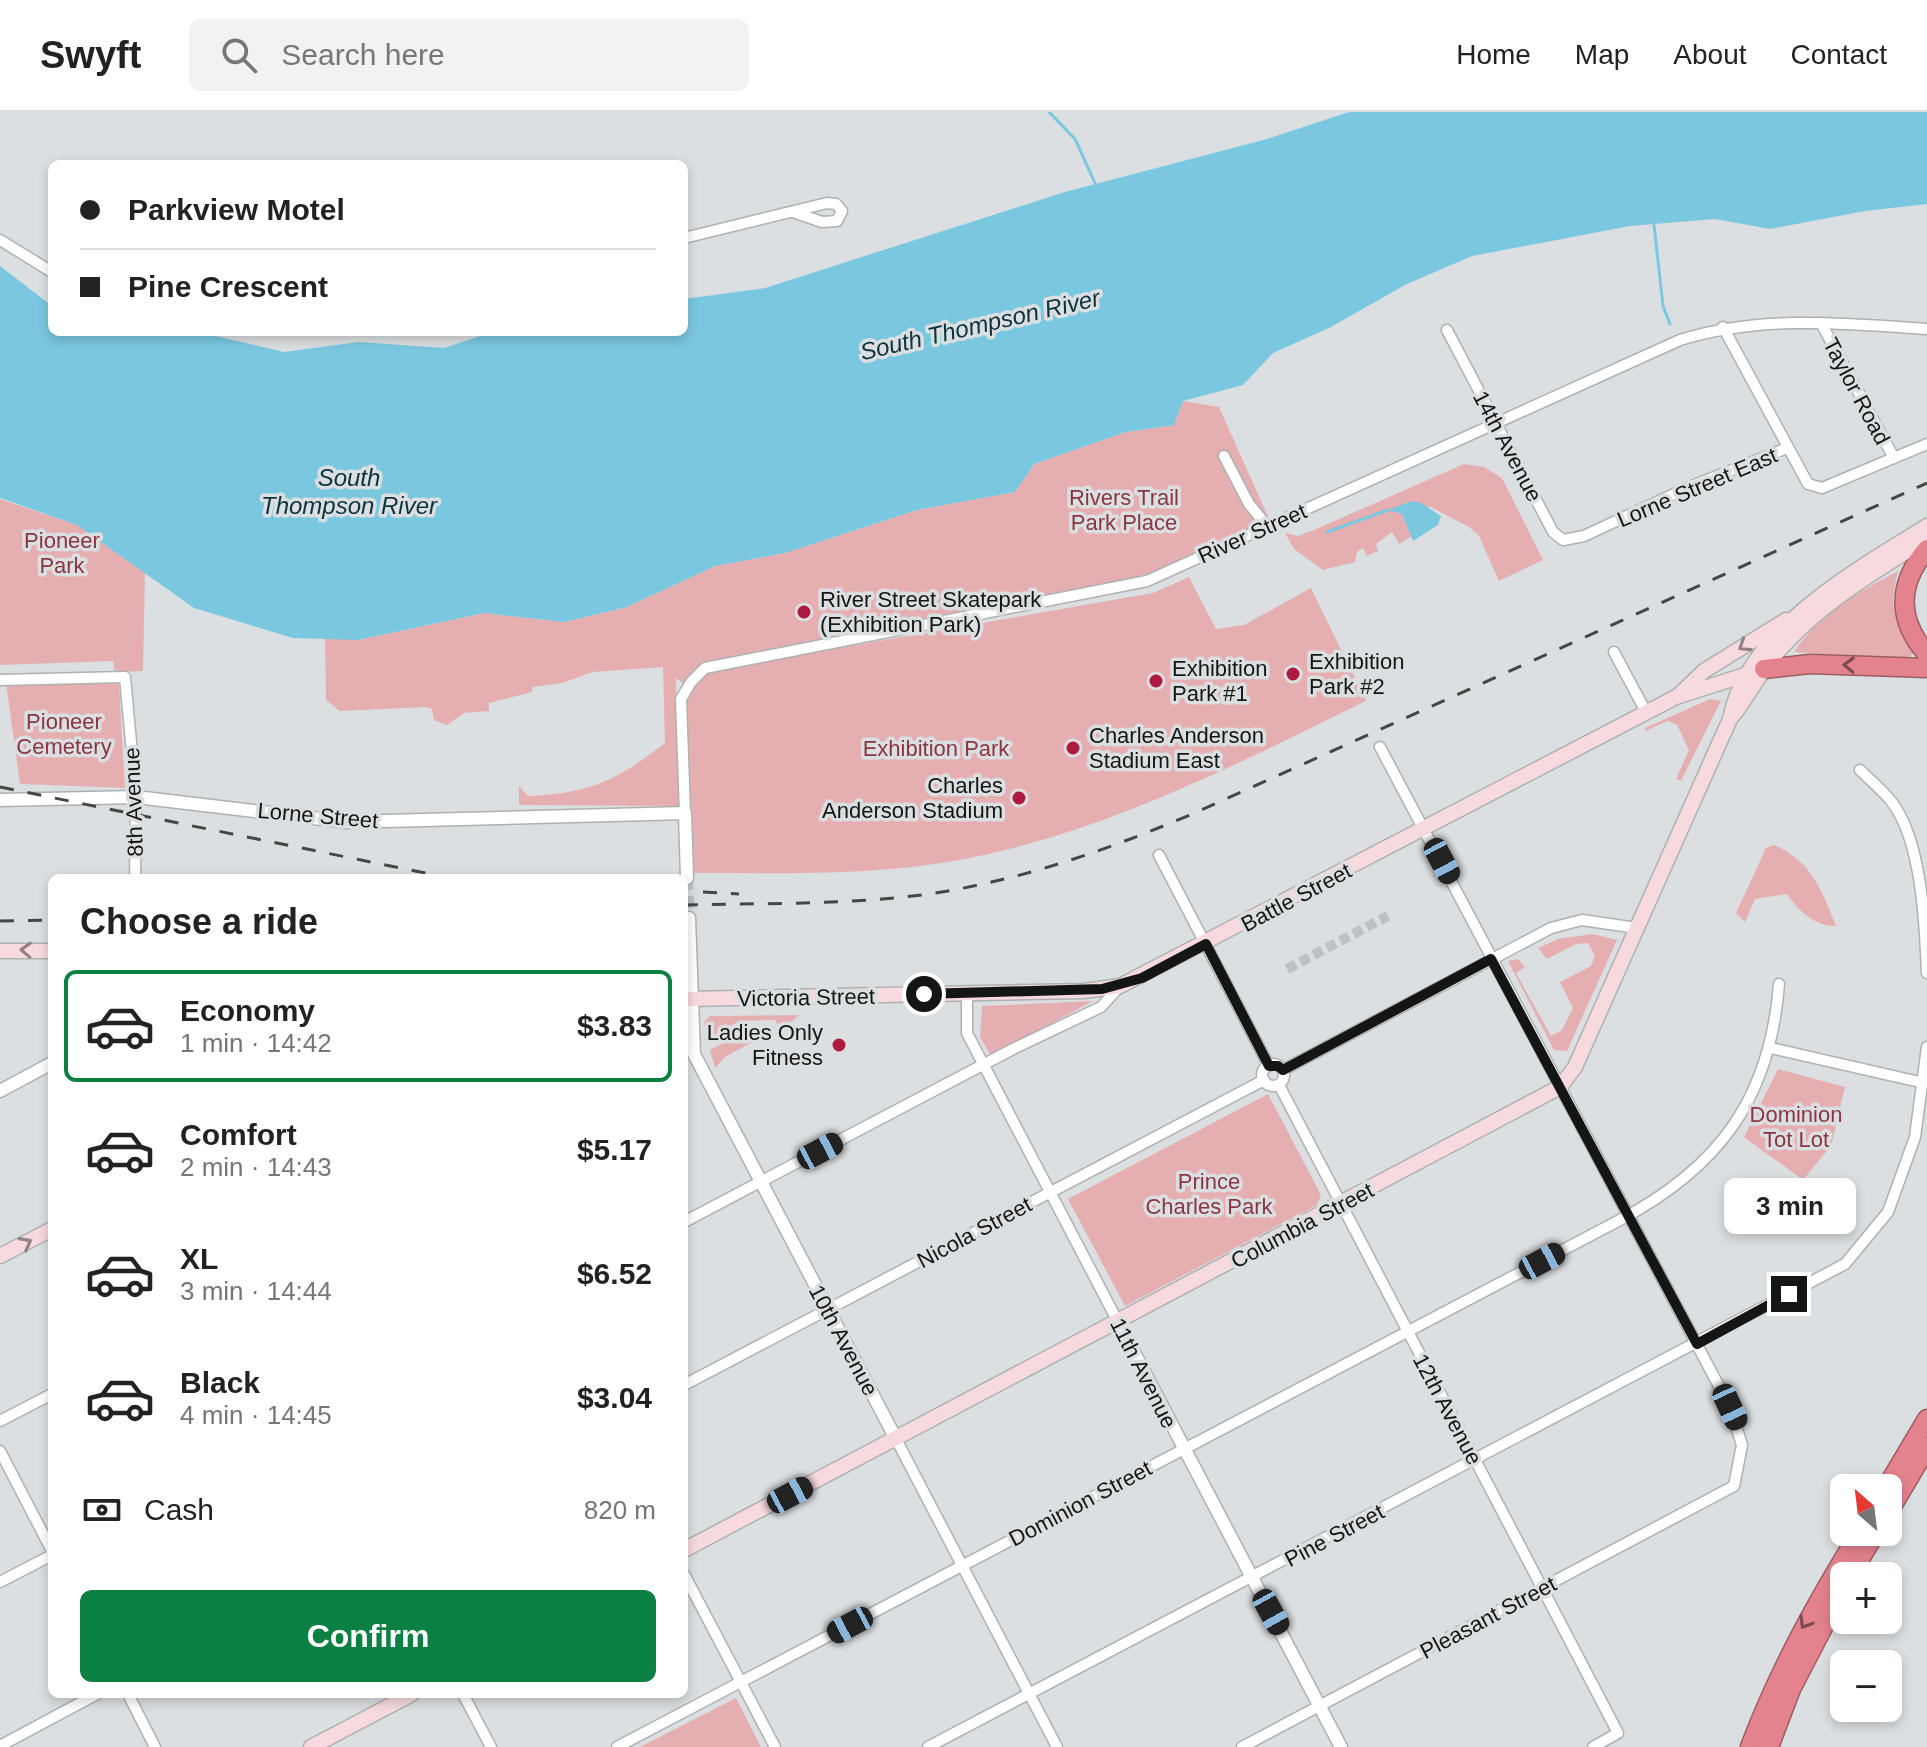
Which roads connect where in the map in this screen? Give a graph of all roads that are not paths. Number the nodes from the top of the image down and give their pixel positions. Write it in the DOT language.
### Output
graph roads {
  1 [pos="793,212"];
  2 [pos="688,237"];
  3 [pos="0,240"];
  4 [pos="48,270"];
  5 [pos="1821,323"];
  6 [pos="1723,327"];
  7 [pos="1927,329"];
  8 [pos="1447,330"];
  9 [pos="1496,423"];
  10 [pos="1927,444"];
  11 [pos="1787,448"];
  12 [pos="1224,456"];
  13 [pos="1894,458"];
  14 [pos="1267,526"];
  15 [pos="1927,526"];
  16 [pos="1584,536"];
  17 [pos="1927,539"];
  18 [pos="1927,549"];
  19 [pos="1810,605"];
  20 [pos="1614,652"];
  21 [pos="1927,654"];
  22 [pos="1927,668"];
  23 [pos="1755,672"];
  24 [pos="0,680"];
  25 [pos="1676,697"];
  26 [pos="1646,712"];
  27 [pos="1380,747"];
  28 [pos="1860,770"];
  29 [pos="136,797"];
  30 [pos="0,800"];
  31 [pos="685,813"];
  32 [pos="1425,829"];
  33 [pos="1159,855"];
  34 [pos="135,874"];
  35 [pos="687,874"];
  36 [pos="689,918"];
  37 [pos="1637,928"];
  38 [pos="1206,944"];
  39 [pos="0,951"];
  40 [pos="48,951"];
  41 [pos="1491,959"];
  42 [pos="1927,973"];
  43 [pos="1779,984"];
  44 [pos="1120,986"];
  45 [pos="967,994"];
  46 [pos="688,999"];
  47 [pos="1927,1047"];
  48 [pos="1771,1048"];
  49 [pos="689,1056"];
  50 [pos="984,1064"];
  51 [pos="48,1065"];
  52 [pos="1269,1066"];
  53 [pos="1283,1070"];
  54 [pos="1264,1080"];
  55 [pos="1924,1083"];
  56 [pos="1279,1085"];
  57 [pos="1560,1087"];
  58 [pos="0,1091"];
  59 [pos="761,1182"];
  60 [pos="1049,1192"];
  61 [pos="1342,1205"];
  62 [pos="1628,1216"];
  63 [pos="688,1220"];
  64 [pos="48,1231"];
  65 [pos="0,1256"];
  66 [pos="827,1309"];
  67 [pos="1118,1322"];
  68 [pos="1408,1332"];
  69 [pos="1697,1344"];
  70 [pos="688,1383"];
  71 [pos="48,1396"];
  72 [pos="1927,1419"];
  73 [pos="0,1421"];
  74 [pos="896,1439"];
  75 [pos="1183,1448"];
  76 [pos="1927,1450"];
  77 [pos="0,1451"];
  78 [pos="1475,1460"];
  79 [pos="1894,1474"];
  80 [pos="1902,1490"];
  81 [pos="48,1545"];
  82 [pos="1852,1546"];
  83 [pos="688,1548"];
  84 [pos="48,1555"];
  85 [pos="963,1566"];
  86 [pos="1252,1578"];
  87 [pos="0,1582"];
  88 [pos="688,1582"];
  89 [pos="1542,1588"];
  90 [pos="1830,1614"];
  91 [pos="740,1682"];
  92 [pos="1030,1694"];
  93 [pos="90,1698"];
  94 [pos="130,1698"];
  95 [pos="404,1698"];
  96 [pos="465,1698"];
  97 [pos="1319,1706"];
  98 [pos="0,1746"];
  99 [pos="155,1747"];
  100 [pos="311,1747"];
  101 [pos="491,1747"];
  102 [pos="617,1747"];
  103 [pos="775,1747"];
  104 [pos="928,1747"];
  105 [pos="1057,1747"];
  106 [pos="1242,1747"];
  107 [pos="1341,1747"];
  108 [pos="1593,1747"];
  109 [pos="1750,1747"];
  110 [pos="1769,1747"];
  1 -- 2 [label="street"];
  3 -- 4 [label="street"];
  5 -- 6 [label="street, River Street"];
  5 -- 7 [label="street, River Street"];
  5 -- 13 [label="street, Taylor Road"];
  6 -- 9 [label="street, River Street"];
  6 -- 11 [label="street"];
  8 -- 9 [label="street, 14th Avenue"];
  9 -- 14 [label="street, River Street"];
  9 -- 16 [label="street, 14th Avenue"];
  10 -- 13 [label="street, Lorne Street East"];
  11 -- 13 [label="street, Lorne Street East"];
  11 -- 16 [label="street, Lorne Street East"];
  12 -- 14 [label="street"];
  14 -- 31 [label="street, River Street"];
  15 -- 19 [label="main road"];
  17 -- 23 [label="main road, Battle Street"];
  18 -- 21 [label="highway"];
  19 -- 23 [label="main road"];
  19 -- 25 [label="main road, one-way"];
  20 -- 26 [label="street"];
  22 -- 23 [label="highway, one-way"];
  23 -- 25 [label="main road, Battle Street"];
  23 -- 37 [label="main road, Columbia Street"];
  24 -- 29 [label="street, 8th Avenue"];
  25 -- 26 [label="main road, Battle Street"];
  26 -- 32 [label="main road, Battle Street"];
  27 -- 32 [label="street"];
  28 -- 42 [label="street"];
  29 -- 30 [label="street, Lorne Street"];
  29 -- 31 [label="street, Lorne Street"];
  29 -- 34 [label="street, 8th Avenue"];
  31 -- 35 [label="street"];
  32 -- 38 [label="main road, Battle Street"];
  32 -- 41 [label="street"];
  33 -- 38 [label="street"];
  36 -- 46 [label="street, 10th Avenue"];
  37 -- 41 [label="street"];
  37 -- 57 [label="main road, Columbia Street"];
  38 -- 44 [label="main road, Battle Street"];
  38 -- 52 [label="street"];
  40 -- 39 [label="main road, one-way"];
  41 -- 53 [label="street"];
  41 -- 57 [label="street"];
  43 -- 48 [label="street, Dominion Street"];
  44 -- 45 [label="main road, Victoria Street"];
  44 -- 50 [label="street, Battle Street"];
  45 -- 46 [label="main road, Victoria Street"];
  45 -- 50 [label="street, 11th Avenue"];
  46 -- 49 [label="street, 10th Avenue"];
  47 -- 55 [label="street, Pine Street"];
  48 -- 55 [label="street"];
  48 -- 62 [label="street, Dominion Street"];
  49 -- 59 [label="street, 10th Avenue"];
  50 -- 59 [label="street, Battle Street"];
  50 -- 60 [label="street, 11th Avenue"];
  51 -- 58 [label="street"];
  52 -- 53 [label="street"];
  52 -- 54 [label="street"];
  53 -- 56 [label="street"];
  54 -- 56 [label="street"];
  54 -- 60 [label="street, Nicola Street"];
  55 -- 69 [label="street, Pine Street"];
  56 -- 61 [label="street, 12th Avenue"];
  57 -- 61 [label="main road, Columbia Street"];
  57 -- 62 [label="street"];
  59 -- 63 [label="street, Battle Street"];
  59 -- 66 [label="street, 10th Avenue"];
  60 -- 66 [label="street, Nicola Street"];
  60 -- 67 [label="street, 11th Avenue"];
  61 -- 67 [label="main road, Columbia Street"];
  61 -- 68 [label="street, 12th Avenue"];
  62 -- 68 [label="street, Dominion Street"];
  62 -- 69 [label="street"];
  65 -- 64 [label="main road, one-way"];
  66 -- 70 [label="street, Nicola Street"];
  66 -- 74 [label="street, 10th Avenue"];
  67 -- 74 [label="main road, Columbia Street"];
  67 -- 75 [label="street, 11th Avenue"];
  68 -- 75 [label="street, Dominion Street"];
  68 -- 78 [label="street, 12th Avenue"];
  69 -- 78 [label="street, Pine Street"];
  69 -- 89 [label="street, Pleasant Street"];
  71 -- 73 [label="street"];
  72 -- 79 [label="highway"];
  74 -- 83 [label="main road, Columbia Street"];
  74 -- 85 [label="street, 10th Avenue"];
  75 -- 85 [label="street, Dominion Street"];
  75 -- 86 [label="street, 11th Avenue"];
  76 -- 80 [label="highway"];
  77 -- 81 [label="street"];
  78 -- 86 [label="street, Pine Street"];
  78 -- 89 [label="street, 12th Avenue"];
  82 -- 109 [label="highway, one-way"];
  84 -- 87 [label="street"];
  85 -- 91 [label="street, Dominion Street"];
  85 -- 92 [label="street, 10th Avenue"];
  86 -- 92 [label="street, Pine Street"];
  86 -- 97 [label="street, 11th Avenue"];
  88 -- 91 [label="street"];
  89 -- 97 [label="street, Pleasant Street"];
  89 -- 108 [label="street, 12th Avenue"];
  90 -- 110 [label="highway"];
  91 -- 102 [label="street, Dominion Street"];
  91 -- 103 [label="street"];
  92 -- 104 [label="street, Pine Street"];
  92 -- 105 [label="street, 10th Avenue"];
  93 -- 98 [label="street"];
  94 -- 99 [label="street"];
  95 -- 100 [label="main road"];
  96 -- 101 [label="street"];
  97 -- 106 [label="street, Pleasant Street"];
  97 -- 107 [label="street, 11th Avenue"];
}
